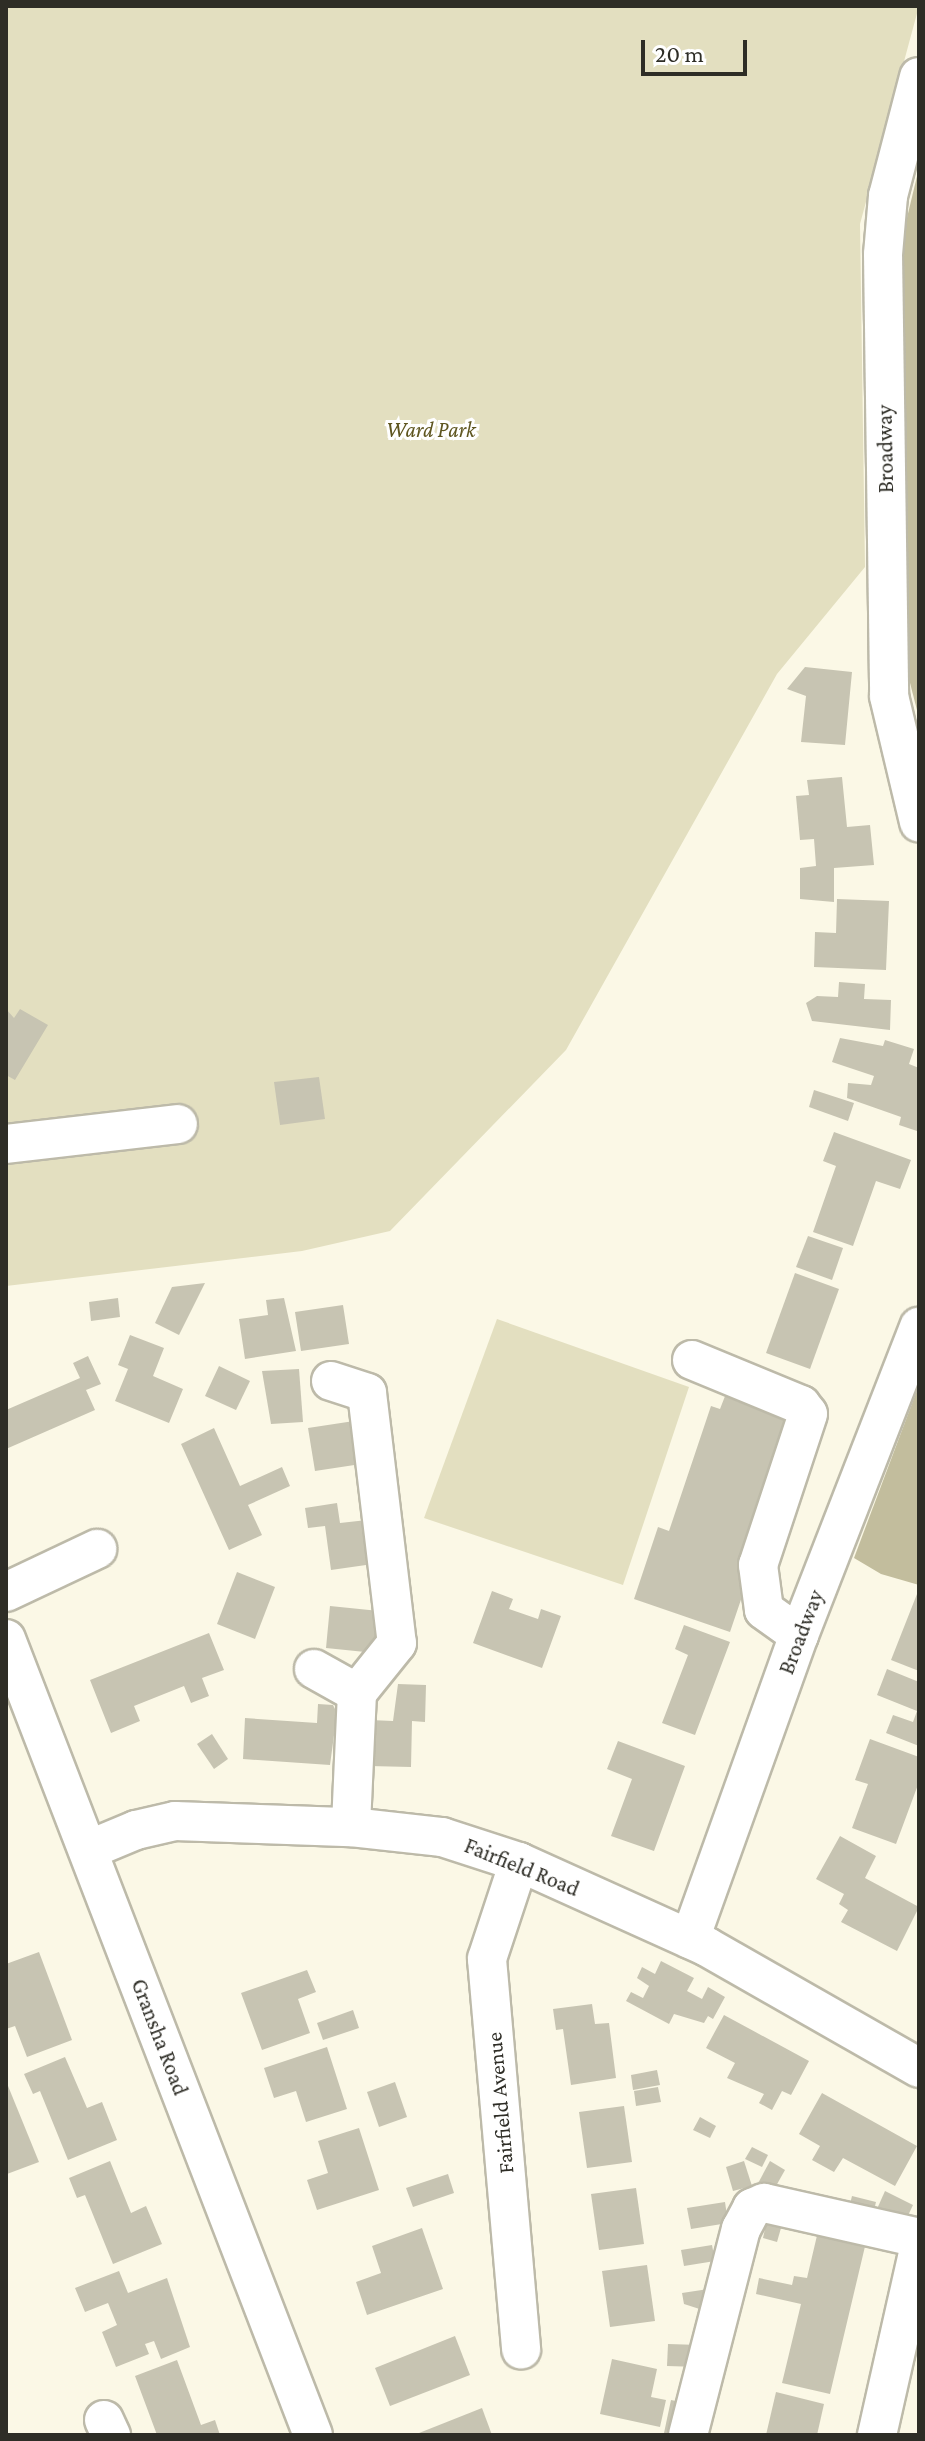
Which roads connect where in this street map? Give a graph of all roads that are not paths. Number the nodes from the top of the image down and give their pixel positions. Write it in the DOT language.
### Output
graph roads {
  1 [pos="919,77"];
  2 [pos="919,822"];
  3 [pos="178,1124"];
  4 [pos="6,1144"];
  5 [pos="919,1327"];
  6 [pos="692,1360"];
  7 [pos="331,1381"];
  8 [pos="97,1549"];
  9 [pos="6,1592"];
  10 [pos="799,1635"];
  11 [pos="6,1639"];
  12 [pos="314,1669"];
  13 [pos="357,1693"];
  14 [pos="351,1827"];
  15 [pos="88,1850"];
  16 [pos="519,1862"];
  17 [pos="690,1939"];
  18 [pos="919,2068"];
  19 [pos="919,2238"];
  20 [pos="919,2249"];
  21 [pos="913,2296"];
  22 [pos="521,2350"];
  23 [pos="313,2435"];
  24 [pos="688,2435"];
  25 [pos="877,2435"];
  1 -- 2 [label="street, Broadway"];
  3 -- 4 [label="street"];
  5 -- 10 [label="street, Broadway"];
  6 -- 10 [label="street"];
  7 -- 13 [label="street"];
  8 -- 9 [label="street"];
  10 -- 17 [label="street, Broadway"];
  11 -- 15 [label="street, Gransha Road"];
  12 -- 13 [label="street"];
  13 -- 14 [label="street"];
  14 -- 15 [label="street, Fairfield Road"];
  14 -- 16 [label="street, Fairfield Road"];
  15 -- 23 [label="street, Gransha Road"];
  16 -- 17 [label="street, Fairfield Road"];
  16 -- 22 [label="street, Fairfield Avenue"];
  17 -- 18 [label="street, Fairfield Road"];
  19 -- 24 [label="street"];
  20 -- 21 [label="street"];
  21 -- 25 [label="street"];
}
